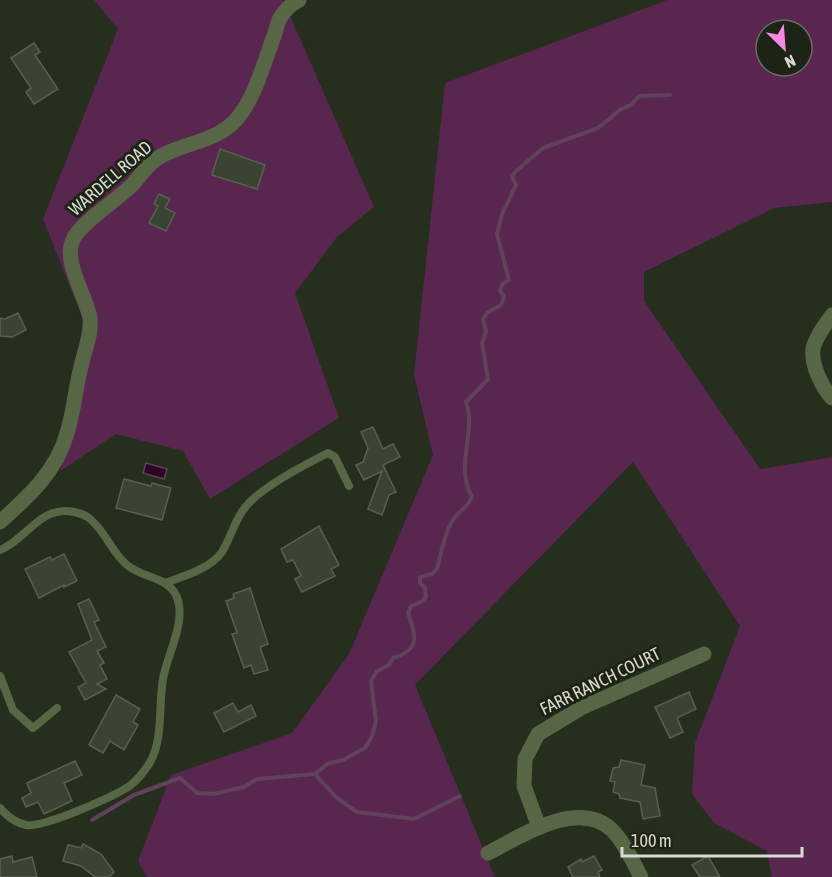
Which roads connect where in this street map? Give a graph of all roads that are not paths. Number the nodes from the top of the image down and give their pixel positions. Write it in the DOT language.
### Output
graph roads {
  1 [pos="299,0"];
  2 [pos="832,315"];
  3 [pos="832,398"];
  4 [pos="349,486"];
  5 [pos="0,522"];
  6 [pos="0,550"];
  7 [pos="165,584"];
  8 [pos="704,654"];
  9 [pos="0,676"];
  10 [pos="57,708"];
  11 [pos="0,808"];
  12 [pos="539,827"];
  13 [pos="488,853"];
  14 [pos="641,877"];
  1 -- 5 [label="street, WARDELL ROAD"];
  2 -- 3 [label="street"];
  4 -- 7 [label="lane"];
  6 -- 7 [label="lane"];
  7 -- 11 [label="lane"];
  8 -- 12 [label="street, FARR RANCH COURT"];
  9 -- 10 [label="lane"];
  12 -- 13 [label="street"];
  12 -- 14 [label="street"];
}
